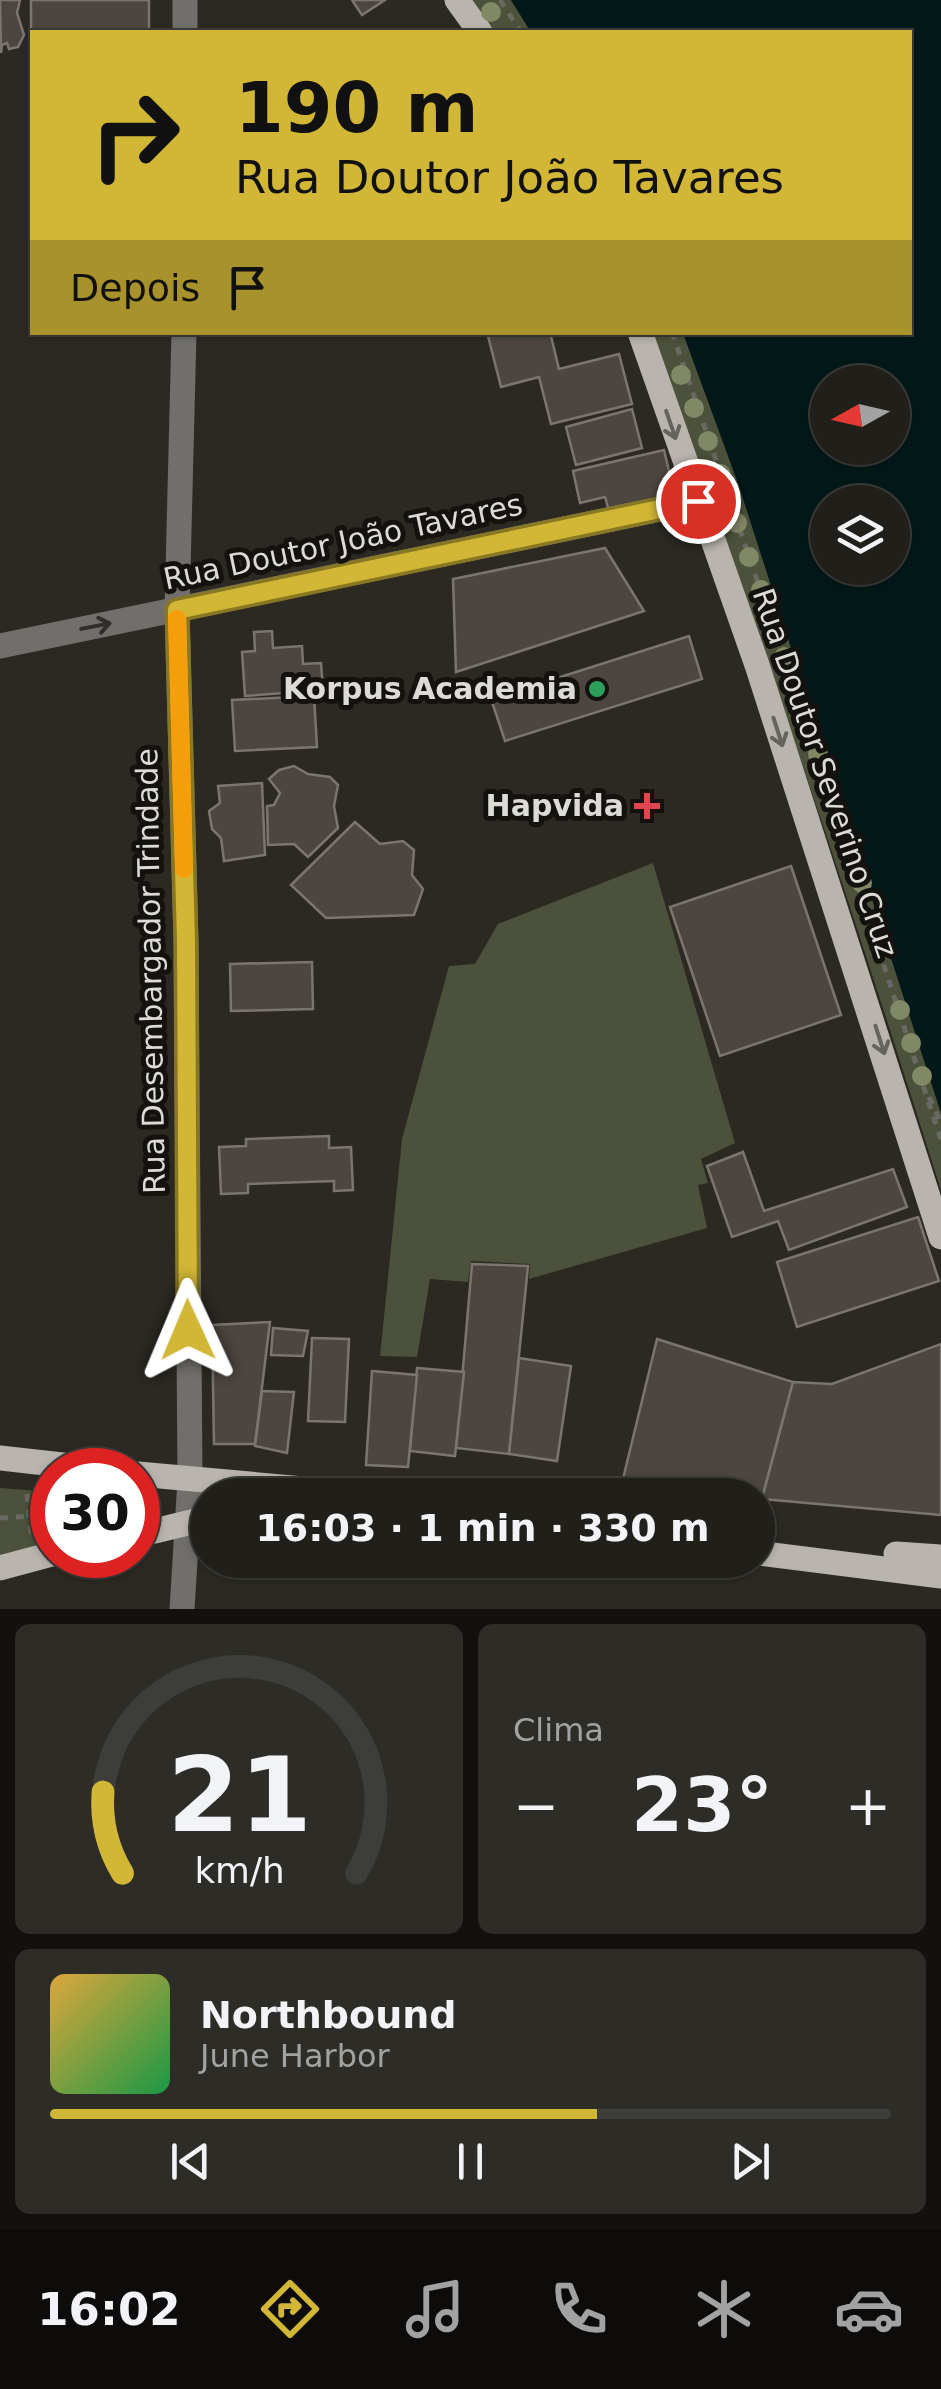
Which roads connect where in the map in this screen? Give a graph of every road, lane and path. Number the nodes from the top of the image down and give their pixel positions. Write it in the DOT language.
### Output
graph roads {
  1 [pos="185,0"];
  2 [pos="456,0"];
  3 [pos="500,0"];
  4 [pos="184,30"];
  5 [pos="478,30"];
  6 [pos="520,30"];
  7 [pos="184,335"];
  8 [pos="641,335"];
  9 [pos="698,501"];
  10 [pos="177,610"];
  11 [pos="0,646"];
  12 [pos="941,1237"];
  13 [pos="0,1458"];
  14 [pos="30,1461"];
  15 [pos="160,1477"];
  16 [pos="190,1480"];
  17 [pos="27,1494"];
  18 [pos="29,1517"];
  19 [pos="0,1518"];
  20 [pos="190,1522"];
  21 [pos="160,1530"];
  22 [pos="775,1539"];
  23 [pos="30,1554"];
  24 [pos="775,1555"];
  25 [pos="941,1557"];
  26 [pos="190,1564"];
  27 [pos="0,1568"];
  28 [pos="941,1576"];
  29 [pos="182,1609"];
  1 -- 4 [label="street"];
  2 -- 5 [label="main road"];
  3 -- 6 [label="path"];
  7 -- 10 [label="street, Rua Desembargador Trindade"];
  8 -- 9 [label="main road, Rua Doutor Severino Cruz, one-way"];
  9 -- 10 [label="street, Rua Doutor João Tavares"];
  9 -- 12 [label="main road, Rua Doutor Severino Cruz, one-way"];
  11 -- 10 [label="street, Rua Doutor João Tavares, one-way"];
  10 -- 16 [label="street, Rua Desembargador Trindade"];
  13 -- 14 [label="main road"];
  15 -- 16 [label="main road"];
  17 -- 18 [label="path"];
  18 -- 19 [label="path"];
  20 -- 21 [label="main road"];
  22 -- 25 [label="main road"];
  23 -- 27 [label="main road"];
  24 -- 28 [label="main road"];
  26 -- 29 [label="street, Rua Desembargador Trindade"];
}
